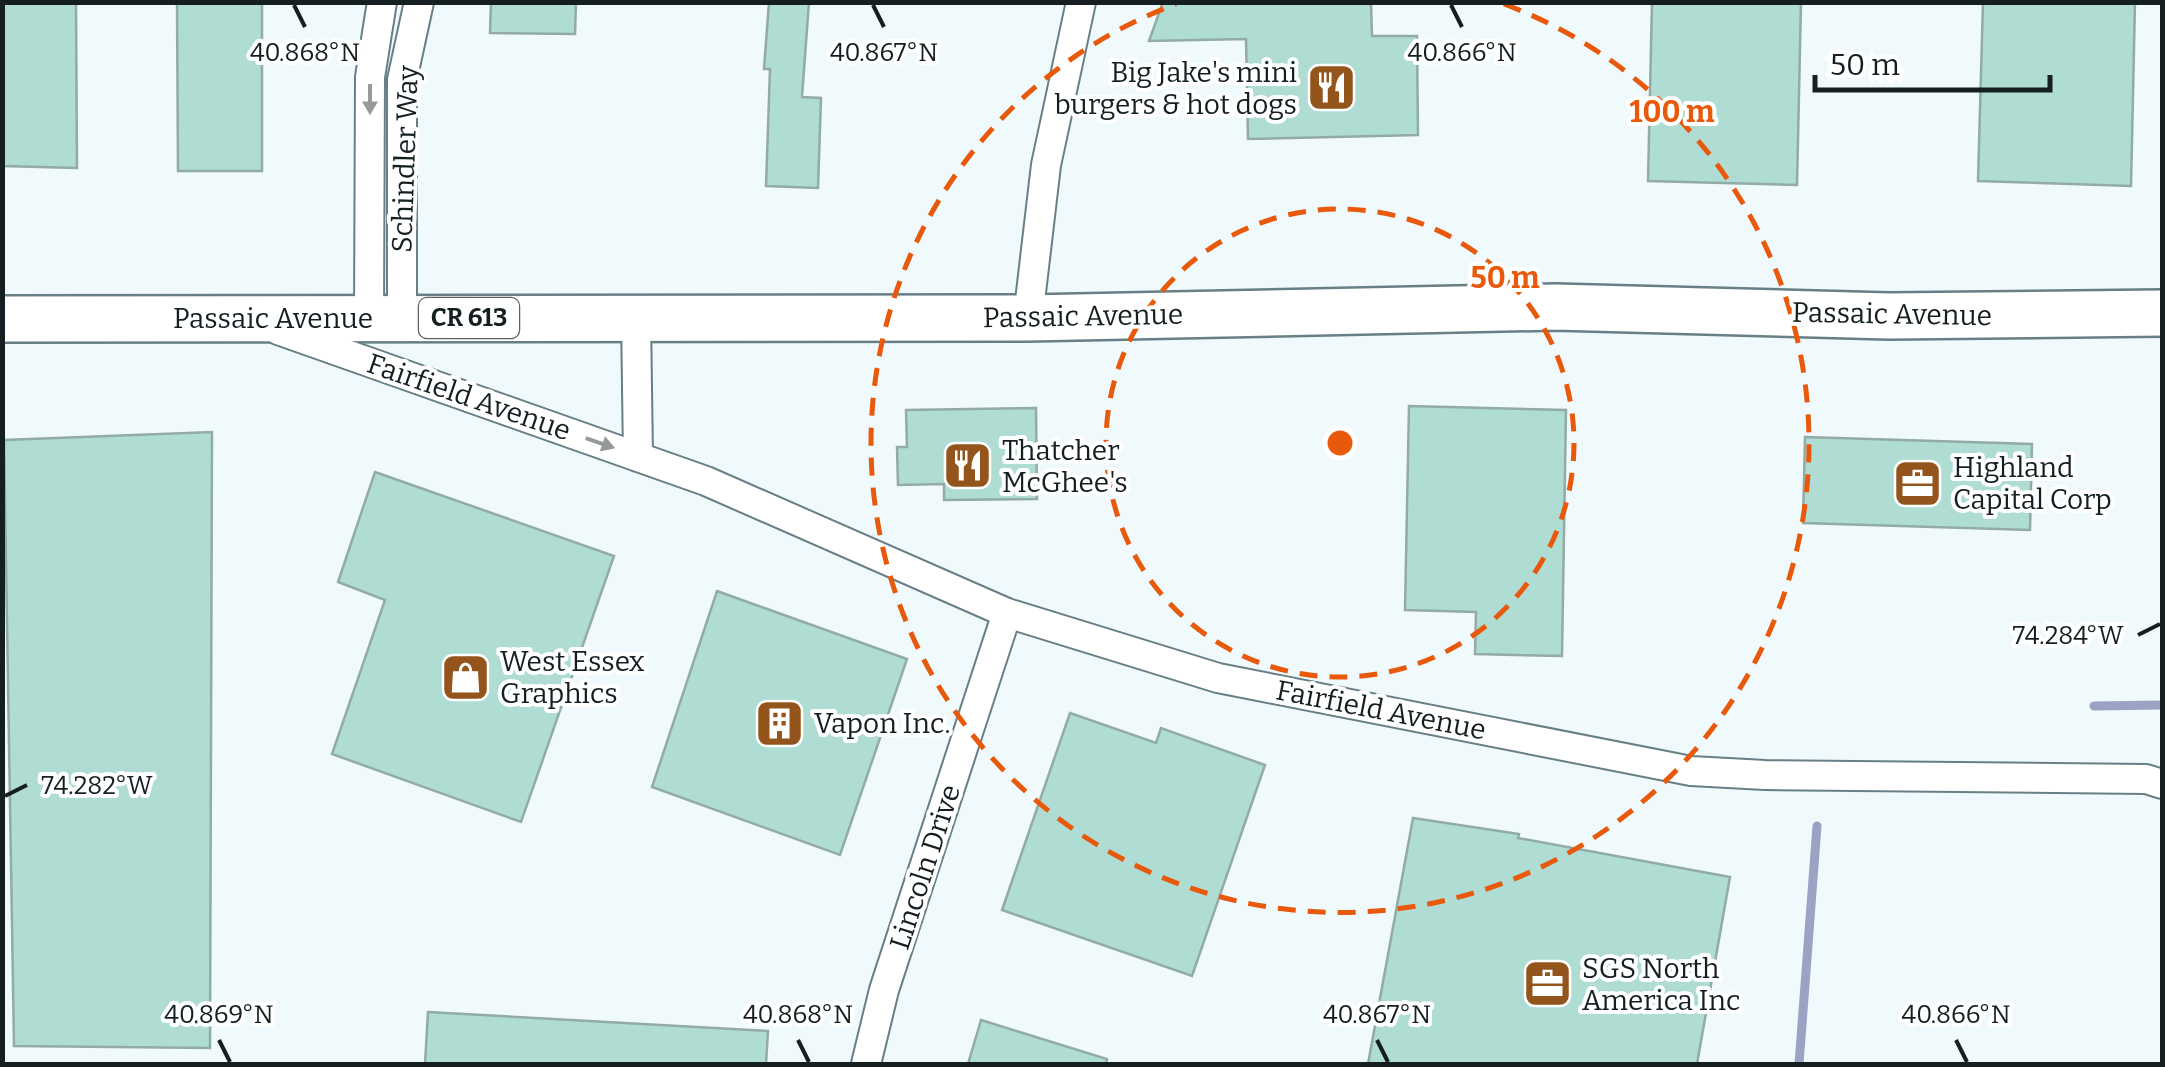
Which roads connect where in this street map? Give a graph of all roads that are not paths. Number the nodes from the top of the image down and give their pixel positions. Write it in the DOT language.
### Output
graph roads {
  1 [pos="382,2"];
  2 [pos="419,2"];
  3 [pos="1081,2"];
  4 [pos="2162,314"];
  5 [pos="636,317"];
  6 [pos="244,318"];
  7 [pos="385,318"];
  8 [pos="1028,318"];
  9 [pos="2,319"];
  10 [pos="638,457"];
  11 [pos="1007,613"];
  12 [pos="2162,784"];
  13 [pos="866,1064"];
  1 -- 7 [label="street, Schindler Way, one-way"];
  2 -- 7 [label="street, Schindler Way"];
  3 -- 8 [label="street"];
  4 -- 8 [label="main road, Passaic Avenue / CR 613"];
  5 -- 7 [label="main road, Passaic Avenue / CR 613"];
  5 -- 8 [label="main road, Passaic Avenue / CR 613"];
  5 -- 10 [label="street"];
  6 -- 7 [label="main road, Passaic Avenue / CR 613"];
  6 -- 9 [label="main road, Passaic Avenue / CR 613"];
  6 -- 10 [label="street, Fairfield Avenue, one-way"];
  10 -- 11 [label="street, Fairfield Avenue"];
  11 -- 12 [label="street, Fairfield Avenue"];
  11 -- 13 [label="street, Lincoln Drive"];
}
